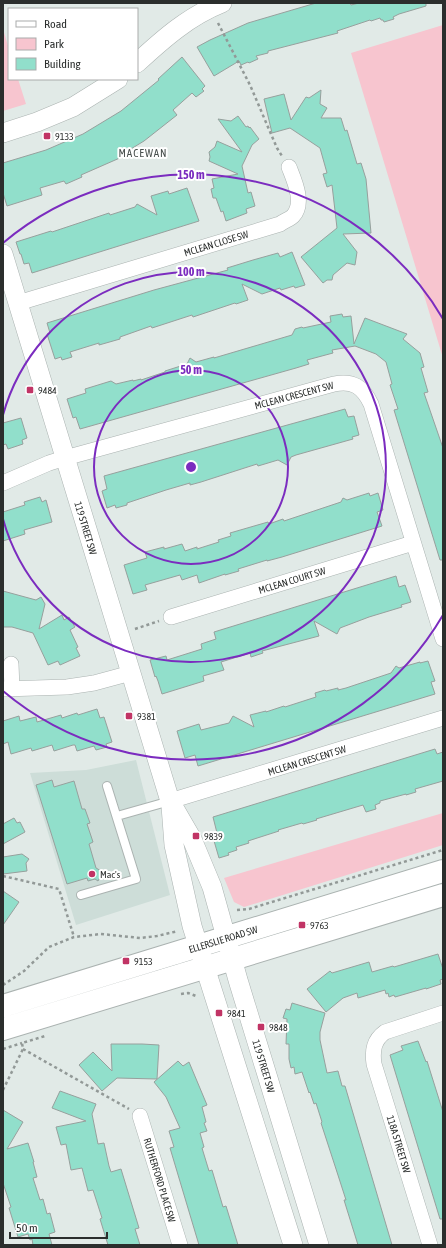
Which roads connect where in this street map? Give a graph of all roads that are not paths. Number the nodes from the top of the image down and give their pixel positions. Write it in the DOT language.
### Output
graph roads {
  1 [pos="222,3"];
  2 [pos="138,62"];
  3 [pos="116,80"];
  4 [pos="3,133"];
  5 [pos="289,167"];
  6 [pos="3,254"];
  7 [pos="18,303"];
  8 [pos="65,458"];
  9 [pos="3,483"];
  10 [pos="413,543"];
  11 [pos="171,618"];
  12 [pos="443,639"];
  13 [pos="11,664"];
  14 [pos="131,672"];
  15 [pos="8,689"];
  16 [pos="443,718"];
  17 [pos="107,786"];
  18 [pos="170,801"];
  19 [pos="117,816"];
  20 [pos="443,871"];
  21 [pos="443,894"];
  22 [pos="81,895"];
  23 [pos="225,938"];
  24 [pos="198,946"];
  25 [pos="232,959"];
  26 [pos="205,967"];
  27 [pos="3,1006"];
  28 [pos="443,1013"];
  29 [pos="3,1029"];
  30 [pos="140,1116"];
  31 [pos="180,1245"];
  32 [pos="293,1245"];
  33 [pos="320,1245"];
  34 [pos="430,1245"];
  1 -- 2 [label="street"];
  3 -- 4 [label="street"];
  5 -- 7 [label="street, MCLEAN CLOSE SW"];
  6 -- 7 [label="street, 119 STREET SW"];
  7 -- 8 [label="street, 119 STREET SW"];
  8 -- 9 [label="street, MCLEAN CRESCENT SW"];
  8 -- 10 [label="street, MCLEAN CRESCENT SW"];
  8 -- 14 [label="street, 119 STREET SW"];
  10 -- 11 [label="street, MCLEAN COURT SW"];
  10 -- 12 [label="street, MCLEAN CRESCENT SW"];
  13 -- 15 [label="street"];
  14 -- 15 [label="street"];
  14 -- 18 [label="street, 119 STREET SW"];
  16 -- 18 [label="street, MCLEAN CRESCENT SW"];
  17 -- 19 [label="lane"];
  18 -- 19 [label="lane"];
  18 -- 23 [label="street, 119 STREET SW"];
  18 -- 24 [label="street, 119 STREET SW"];
  19 -- 22 [label="lane"];
  20 -- 23 [label="main road, ELLERSLIE ROAD SW"];
  21 -- 25 [label="main road"];
  23 -- 24 [label="main road, ELLERSLIE ROAD SW"];
  23 -- 25 [label="street, 119 STREET SW"];
  24 -- 26 [label="street, 119 STREET SW"];
  24 -- 27 [label="main road, ELLERSLIE ROAD SW"];
  25 -- 26 [label="main road"];
  25 -- 33 [label="street, 119 STREET SW"];
  26 -- 29 [label="main road"];
  26 -- 32 [label="street, 119 STREET SW"];
  28 -- 34 [label="street, 118A STREET SW"];
  30 -- 31 [label="street, RUTHERFORD PLACE SW"];
}
